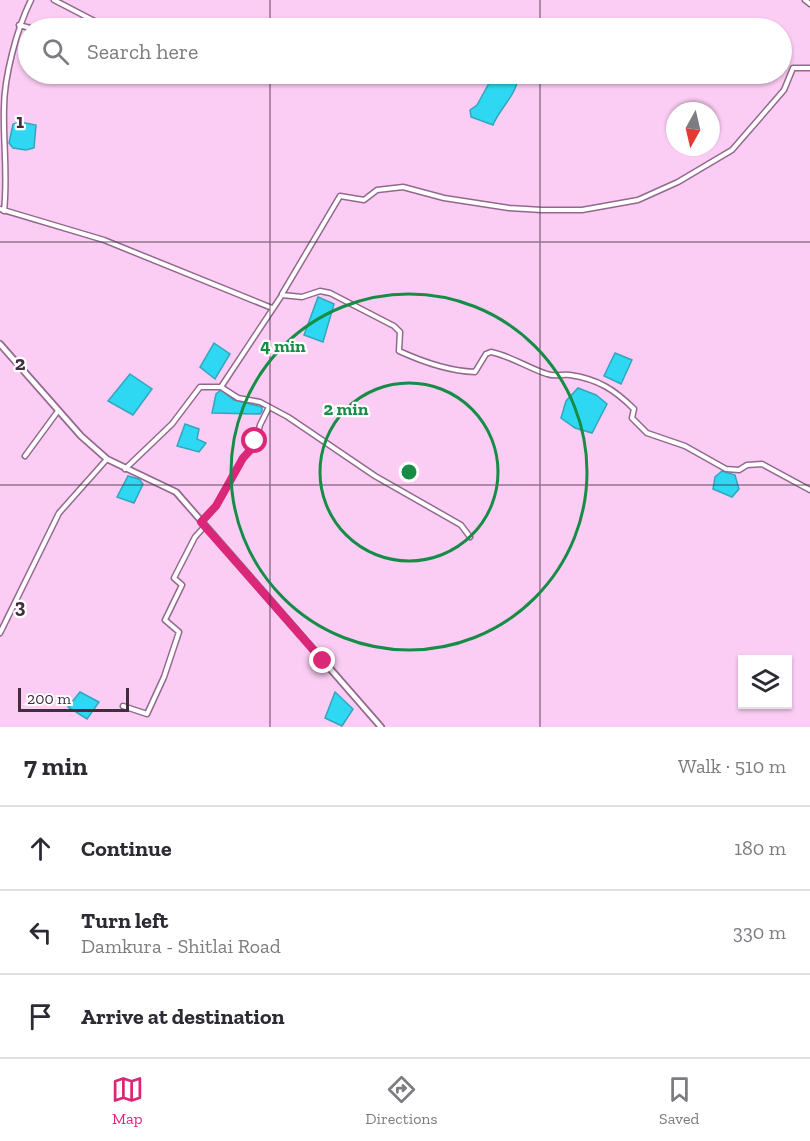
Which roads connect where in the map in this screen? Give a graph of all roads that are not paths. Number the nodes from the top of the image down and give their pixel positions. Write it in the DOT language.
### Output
graph roads {
  1 [pos="31,0"];
  2 [pos="54,0"];
  3 [pos="805,0"];
  4 [pos="810,4"];
  5 [pos="22,18"];
  6 [pos="89,18"];
  7 [pos="18,30"];
  8 [pos="810,68"];
  9 [pos="792,70"];
  10 [pos="786,84"];
  11 [pos="2,210"];
  12 [pos="282,295"];
  13 [pos="272,308"];
  14 [pos="0,344"];
  15 [pos="221,387"];
  16 [pos="269,407"];
  17 [pos="58,411"];
  18 [pos="25,456"];
  19 [pos="107,459"];
  20 [pos="125,469"];
  21 [pos="810,490"];
  22 [pos="203,524"];
  23 [pos="470,537"];
  24 [pos="0,633"];
  25 [pos="123,706"];
  26 [pos="381,727"];
  1 -- 5 [label="street"];
  2 -- 6 [label="street"];
  3 -- 4 [label="street"];
  7 -- 11 [label="street"];
  8 -- 9 [label="street"];
  10 -- 12 [label="street"];
  11 -- 13 [label="street"];
  12 -- 13 [label="street"];
  12 -- 21 [label="street"];
  13 -- 15 [label="street"];
  14 -- 17 [label="street"];
  15 -- 16 [label="street"];
  15 -- 20 [label="street"];
  16 -- 22 [label="street"];
  16 -- 23 [label="street"];
  17 -- 18 [label="street"];
  17 -- 19 [label="street"];
  19 -- 20 [label="street"];
  19 -- 24 [label="street"];
  20 -- 22 [label="street"];
  22 -- 25 [label="street"];
  22 -- 26 [label="street"];
}
